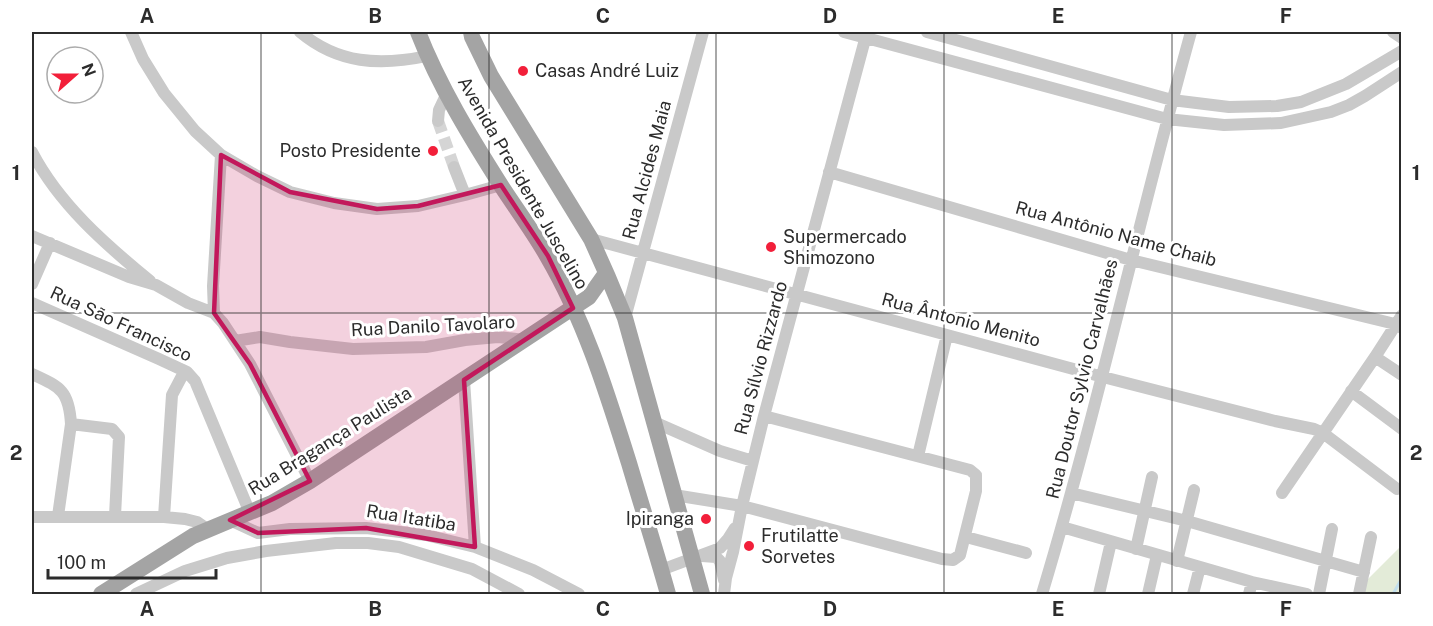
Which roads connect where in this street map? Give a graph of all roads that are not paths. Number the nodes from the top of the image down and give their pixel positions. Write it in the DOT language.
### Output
graph roads {
  1 [pos="131,32"];
  2 [pos="300,32"];
  3 [pos="418,32"];
  4 [pos="471,32"];
  5 [pos="703,32"];
  6 [pos="844,32"];
  7 [pos="927,32"];
  8 [pos="1191,32"];
  9 [pos="1393,32"];
  10 [pos="866,34"];
  11 [pos="1401,38"];
  12 [pos="1401,51"];
  13 [pos="428,56"];
  14 [pos="1401,72"];
  15 [pos="447,93"];
  16 [pos="1172,100"];
  17 [pos="1167,119"];
  18 [pos="438,121"];
  19 [pos="32,152"];
  20 [pos="221,155"];
  21 [pos="454,167"];
  22 [pos="829,172"];
  23 [pos="501,185"];
  24 [pos="465,195"];
  25 [pos="32,236"];
  26 [pos="591,239"];
  27 [pos="50,243"];
  28 [pos="642,254"];
  29 [pos="1131,260"];
  30 [pos="606,273"];
  31 [pos="32,284"];
  32 [pos="156,285"];
  33 [pos="796,294"];
  34 [pos="32,303"];
  35 [pos="573,308"];
  36 [pos="214,313"];
  37 [pos="625,318"];
  38 [pos="1399,322"];
  39 [pos="947,335"];
  40 [pos="525,340"];
  41 [pos="236,341"];
  42 [pos="1375,357"];
  43 [pos="187,372"];
  44 [pos="32,374"];
  45 [pos="1401,375"];
  46 [pos="1102,377"];
  47 [pos="464,380"];
  48 [pos="1351,391"];
  49 [pos="764,416"];
  50 [pos="654,422"];
  51 [pos="71,424"];
  52 [pos="1401,429"];
  53 [pos="1323,433"];
  54 [pos="918,456"];
  55 [pos="753,461"];
  56 [pos="1152,477"];
  57 [pos="310,481"];
  58 [pos="1397,489"];
  59 [pos="1194,490"];
  60 [pos="1071,493"];
  61 [pos="1282,493"];
  62 [pos="674,495"];
  63 [pos="742,506"];
  64 [pos="1144,511"];
  65 [pos="250,513"];
  66 [pos="58,516"];
  67 [pos="115,516"];
  68 [pos="32,517"];
  69 [pos="164,517"];
  70 [pos="230,520"];
  71 [pos="739,521"];
  72 [pos="1186,521"];
  73 [pos="1062,527"];
  74 [pos="1332,529"];
  75 [pos="200,533"];
  76 [pos="966,537"];
  77 [pos="1371,537"];
  78 [pos="1111,542"];
  79 [pos="475,547"];
  80 [pos="1136,549"];
  81 [pos="1026,553"];
  82 [pos="1157,555"];
  83 [pos="695,558"];
  84 [pos="1177,561"];
  85 [pos="1326,561"];
  86 [pos="1200,567"];
  87 [pos="661,570"];
  88 [pos="1364,572"];
  89 [pos="1250,588"];
  90 [pos="725,590"];
  91 [pos="101,594"];
  92 [pos="136,594"];
  93 [pos="519,594"];
  94 [pos="579,594"];
  95 [pos="668,594"];
  96 [pos="702,594"];
  97 [pos="1042,594"];
  98 [pos="1100,594"];
  99 [pos="1148,594"];
  100 [pos="1193,594"];
  101 [pos="1298,594"];
  102 [pos="1319,594"];
  103 [pos="1359,594"];
  1 -- 20 [label="street"];
  2 -- 13 [label="street"];
  3 -- 13 [label="main road, Avenida Presidente Juscelino"];
  4 -- 26 [label="main road, Avenida Presidente Juscelino"];
  5 -- 28 [label="street, Rua Alcides Maia"];
  6 -- 10 [label="street"];
  7 -- 16 [label="street"];
  8 -- 16 [label="street, Rua Doutor Sylvio Carvalhães"];
  9 -- 11 [label="street"];
  10 -- 17 [label="street"];
  10 -- 22 [label="street, Rua Sílvio Rizzardo"];
  12 -- 16 [label="street"];
  13 -- 15 [label="main road, Avenida Presidente Juscelino"];
  14 -- 17 [label="street"];
  15 -- 18 [label="street"];
  15 -- 23 [label="main road, Avenida Presidente Juscelino"];
  16 -- 17 [label="street, Rua Doutor Sylvio Carvalhães"];
  17 -- 29 [label="street, Rua Doutor Sylvio Carvalhães"];
  19 -- 32 [label="street"];
  20 -- 24 [label="street"];
  20 -- 36 [label="street"];
  21 -- 24 [label="street"];
  22 -- 29 [label="street, Rua Antônio Name Chaib"];
  22 -- 33 [label="street, Rua Sílvio Rizzardo"];
  23 -- 24 [label="street"];
  23 -- 35 [label="main road, Avenida Presidente Juscelino"];
  25 -- 27 [label="street"];
  26 -- 28 [label="street, Rua Ântonio Menito"];
  26 -- 30 [label="main road, Avenida Presidente Juscelino"];
  27 -- 31 [label="street"];
  27 -- 32 [label="street"];
  28 -- 33 [label="street, Rua Ântonio Menito"];
  28 -- 37 [label="street, Rua Alcides Maia"];
  29 -- 38 [label="street, Rua Antônio Name Chaib"];
  29 -- 46 [label="street, Rua Doutor Sylvio Carvalhães"];
  30 -- 35 [label="main road, Rua Bragança Paulista"];
  30 -- 37 [label="main road, Avenida Presidente Juscelino"];
  32 -- 36 [label="street"];
  33 -- 39 [label="street, Rua Ântonio Menito"];
  33 -- 49 [label="street, Rua Sílvio Rizzardo"];
  34 -- 43 [label="street, Rua São Francisco"];
  35 -- 40 [label="main road, Rua Bragança Paulista"];
  35 -- 87 [label="main road, Avenida Presidente Juscelino"];
  36 -- 41 [label="street"];
  37 -- 50 [label="main road, Avenida Presidente Juscelino"];
  38 -- 42 [label="street"];
  39 -- 46 [label="street, Rua Ântonio Menito"];
  39 -- 54 [label="street"];
  40 -- 41 [label="street, Rua Danilo Tavolaro"];
  40 -- 47 [label="main road, Rua Bragança Paulista"];
  41 -- 57 [label="street"];
  42 -- 45 [label="street"];
  42 -- 48 [label="street"];
  43 -- 65 [label="street, Rua São Francisco"];
  43 -- 69 [label="street"];
  44 -- 51 [label="street"];
  46 -- 53 [label="street, Rua Ântonio Menito"];
  46 -- 60 [label="street, Rua Doutor Sylvio Carvalhães"];
  47 -- 57 [label="main road, Rua Bragança Paulista"];
  47 -- 79 [label="street"];
  48 -- 52 [label="street"];
  48 -- 53 [label="street"];
  49 -- 54 [label="street"];
  49 -- 55 [label="street, Rua Sílvio Rizzardo"];
  50 -- 55 [label="street"];
  50 -- 62 [label="main road, Avenida Presidente Juscelino"];
  51 -- 66 [label="street"];
  51 -- 67 [label="street"];
  53 -- 58 [label="street"];
  53 -- 61 [label="street"];
  54 -- 76 [label="street"];
  55 -- 63 [label="street, Rua Sílvio Rizzardo"];
  56 -- 64 [label="street"];
  57 -- 65 [label="main road, Rua Bragança Paulista"];
  59 -- 72 [label="street"];
  60 -- 64 [label="street"];
  60 -- 73 [label="street, Rua Doutor Sylvio Carvalhães"];
  62 -- 63 [label="street"];
  62 -- 83 [label="main road, Avenida Presidente Juscelino"];
  63 -- 71 [label="street, Rua Sílvio Rizzardo"];
  63 -- 76 [label="street"];
  64 -- 72 [label="street"];
  64 -- 80 [label="street"];
  65 -- 70 [label="main road, Rua Bragança Paulista"];
  66 -- 67 [label="street"];
  66 -- 68 [label="street"];
  67 -- 69 [label="street"];
  69 -- 75 [label="street"];
  70 -- 75 [label="main road, Rua Bragança Paulista"];
  70 -- 79 [label="street, Rua Itatiba"];
  71 -- 83 [label="street, Rua Sílvio Rizzardo"];
  71 -- 90 [label="street, Rua Sílvio Rizzardo"];
  72 -- 84 [label="street"];
  72 -- 85 [label="street"];
  73 -- 78 [label="street"];
  73 -- 97 [label="street, Rua Doutor Sylvio Carvalhães"];
  74 -- 85 [label="street"];
  75 -- 91 [label="main road, Rua Bragança Paulista"];
  76 -- 81 [label="street"];
  77 -- 88 [label="street"];
  78 -- 80 [label="street"];
  78 -- 98 [label="street"];
  79 -- 94 [label="street, Rua Itatiba"];
  80 -- 82 [label="street"];
  82 -- 84 [label="street"];
  82 -- 99 [label="street"];
  83 -- 87 [label="street, Rua Sílvio Rizzardo"];
  83 -- 90 [label="street"];
  83 -- 96 [label="main road, Avenida Presidente Juscelino"];
  84 -- 86 [label="street"];
  85 -- 88 [label="street"];
  85 -- 102 [label="street"];
  86 -- 89 [label="street"];
  86 -- 100 [label="street"];
  87 -- 95 [label="main road, Avenida Presidente Juscelino"];
  88 -- 103 [label="street"];
  89 -- 101 [label="street"];
  92 -- 93 [label="street"];
}
